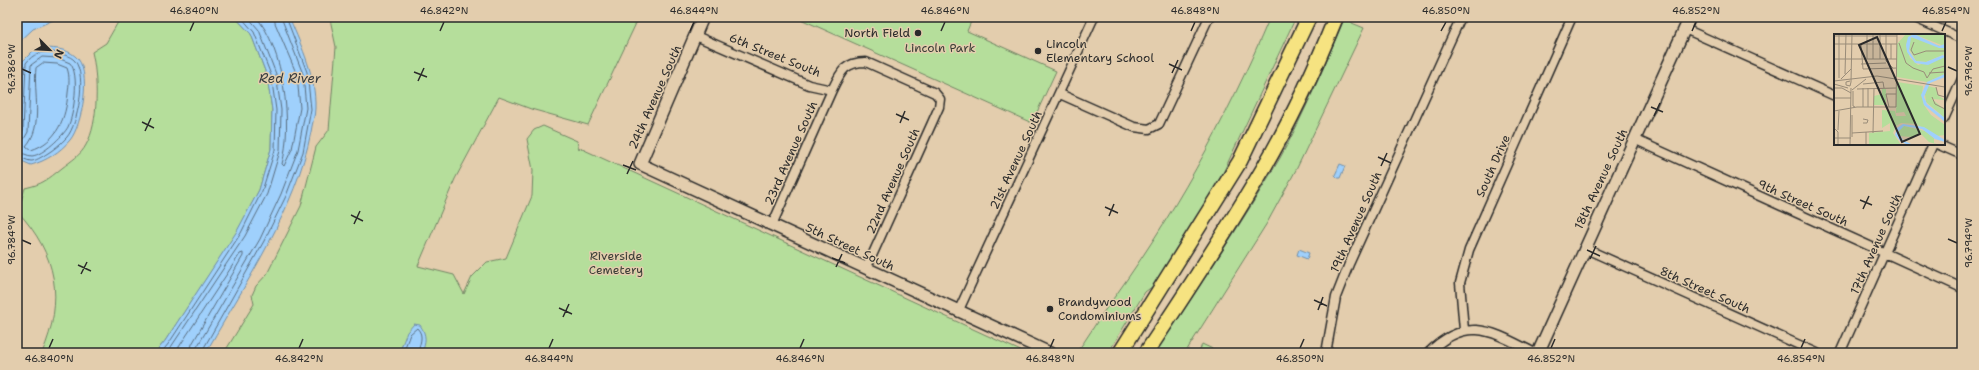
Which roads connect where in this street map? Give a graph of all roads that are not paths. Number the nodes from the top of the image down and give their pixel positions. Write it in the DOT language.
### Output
graph roads {
  1 [pos="703,17"];
  2 [pos="1094,17"];
  3 [pos="1208,17"];
  4 [pos="1308,17"];
  5 [pos="1336,17"];
  6 [pos="1460,17"];
  7 [pos="1572,17"];
  8 [pos="1690,17"];
  9 [pos="1913,17"];
  10 [pos="1685,29"];
  11 [pos="696,36"];
  12 [pos="1962,39"];
  13 [pos="1962,79"];
  14 [pos="832,90"];
  15 [pos="1060,94"];
  16 [pos="1834,96"];
  17 [pos="939,102"];
  18 [pos="1945,117"];
  19 [pos="1634,139"];
  20 [pos="1933,145"];
  21 [pos="1938,145"];
  22 [pos="1962,155"];
  23 [pos="640,164"];
  24 [pos="772,226"];
  25 [pos="1584,248"];
  26 [pos="1885,253"];
  27 [pos="866,269"];
  28 [pos="1962,288"];
  29 [pos="958,312"];
  30 [pos="1464,330"];
  31 [pos="1050,353"];
  32 [pos="1120,353"];
  33 [pos="1146,353"];
  34 [pos="1326,353"];
  35 [pos="1428,353"];
  36 [pos="1537,353"];
  37 [pos="1817,353"];
  38 [pos="1840,353"];
  1 -- 11 [label="street, 24th Avenue South"];
  2 -- 15 [label="street, 21st Avenue South"];
  3 -- 15 [label="street"];
  4 -- 32 [label="highway"];
  5 -- 33 [label="highway"];
  6 -- 34 [label="street, 19th Avenue South"];
  7 -- 30 [label="street, South Drive"];
  8 -- 10 [label="street, 18th Avenue South"];
  9 -- 12 [label="street"];
  10 -- 16 [label="street"];
  10 -- 19 [label="street, 18th Avenue South"];
  11 -- 14 [label="street, 6th Street South"];
  11 -- 23 [label="street, 24th Avenue South"];
  13 -- 18 [label="street"];
  14 -- 17 [label="street, 6th Street South"];
  14 -- 24 [label="street, 23rd Avenue South"];
  15 -- 29 [label="street, 21st Avenue South"];
  17 -- 27 [label="street, 22nd Avenue South"];
  19 -- 25 [label="street, 18th Avenue South"];
  19 -- 26 [label="street, 9th Street South"];
  20 -- 26 [label="street, 17th Avenue South"];
  21 -- 22 [label="street"];
  23 -- 24 [label="street, 5th Street South"];
  24 -- 27 [label="street, 5th Street South"];
  25 -- 36 [label="street, 18th Avenue South"];
  25 -- 37 [label="street, 8th Street South"];
  26 -- 28 [label="street, 9th Street South"];
  26 -- 38 [label="street, 17th Avenue South"];
  27 -- 29 [label="street, 5th Street South"];
  29 -- 31 [label="street, 5th Street South"];
  30 -- 35 [label="street"];
  30 -- 36 [label="street"];
}
